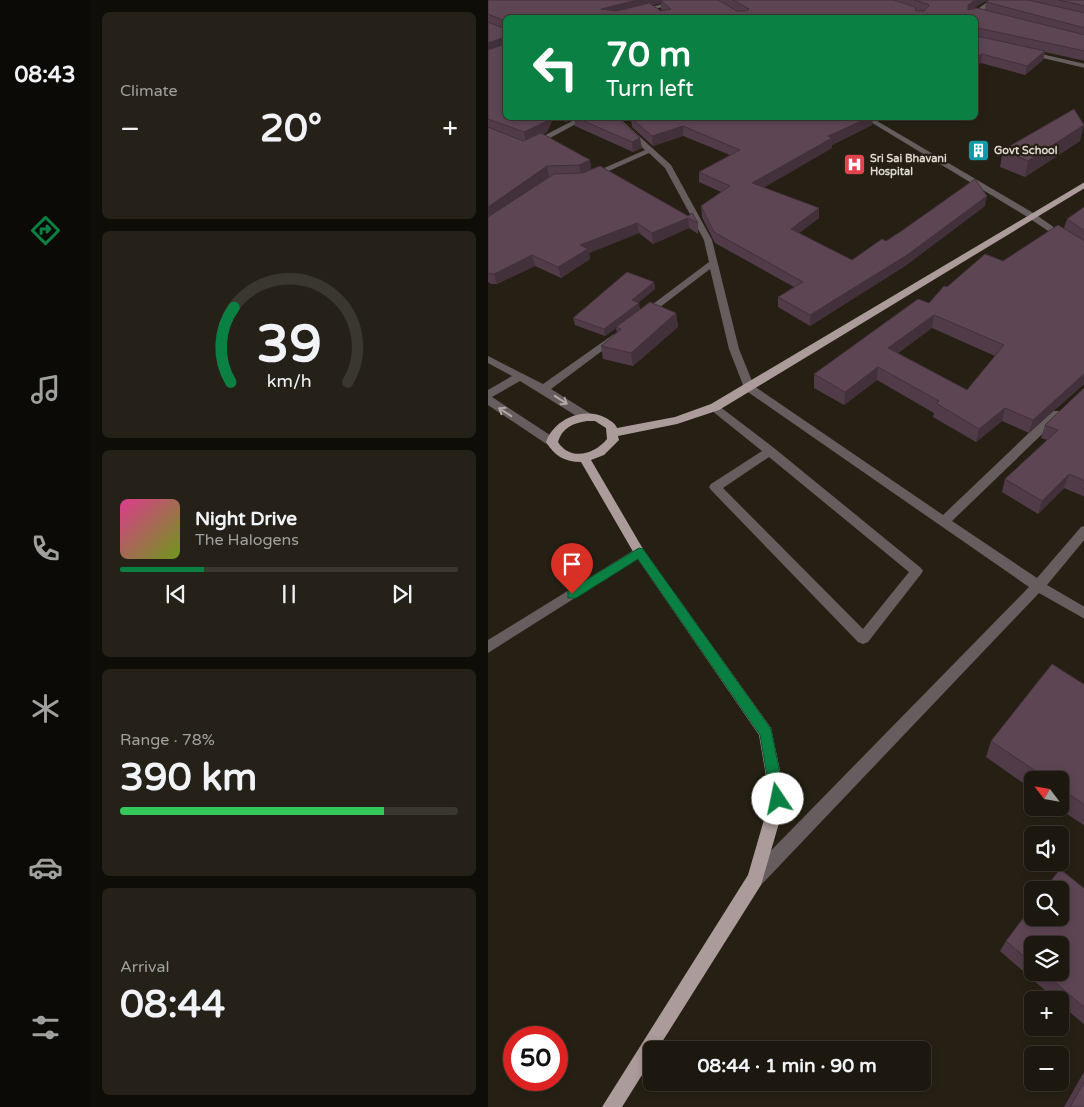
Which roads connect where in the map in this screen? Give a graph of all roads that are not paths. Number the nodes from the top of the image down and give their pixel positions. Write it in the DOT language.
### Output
graph roads {
  1 [pos="688,0"];
  2 [pos="994,0"];
  3 [pos="651,8"];
  4 [pos="659,13"];
  5 [pos="620,15"];
  6 [pos="972,15"];
  7 [pos="978,16"];
  8 [pos="984,16"];
  9 [pos="1021,52"];
  10 [pos="1084,66"];
  11 [pos="579,120"];
  12 [pos="619,120"];
  13 [pos="871,120"];
  14 [pos="526,147"];
  15 [pos="650,150"];
  16 [pos="582,179"];
  17 [pos="1084,184"];
  18 [pos="1032,216"];
  19 [pos="1084,253"];
  20 [pos="714,262"];
  21 [pos="637,320"];
  22 [pos="621,332"];
  23 [pos="488,359"];
  24 [pos="520,376"];
  25 [pos="749,388"];
  26 [pos="544,389"];
  27 [pos="488,396"];
  28 [pos="488,400"];
  29 [pos="715,407"];
  30 [pos="1063,408"];
  31 [pos="587,417"];
  32 [pos="614,433"];
  33 [pos="552,442"];
  34 [pos="770,451"];
  35 [pos="584,458"];
  36 [pos="944,521"];
  37 [pos="1084,530"];
  38 [pos="639,552"];
  39 [pos="1038,586"];
  40 [pos="1084,614"];
  41 [pos="488,647"];
  42 [pos="755,879"];
  43 [pos="611,1107"];
  1 -- 3 [label="street"];
  2 -- 6 [label="street"];
  3 -- 4 [label="street"];
  3 -- 5 [label="street"];
  7 -- 8 [label="street"];
  9 -- 10 [label="street"];
  11 -- 14 [label="street"];
  12 -- 15 [label="street"];
  13 -- 18 [label="street"];
  15 -- 16 [label="street"];
  15 -- 20 [label="street"];
  17 -- 18 [label="main road"];
  18 -- 19 [label="street"];
  18 -- 25 [label="main road"];
  20 -- 21 [label="street"];
  20 -- 25 [label="street"];
  22 -- 26 [label="street"];
  23 -- 24 [label="street"];
  24 -- 26 [label="street"];
  24 -- 27 [label="street"];
  25 -- 29 [label="main road"];
  25 -- 36 [label="street"];
  26 -- 31 [label="street, one-way"];
  33 -- 28 [label="street, one-way"];
  29 -- 32 [label="main road"];
  29 -- 34 [label="street"];
  30 -- 36 [label="street"];
  31 -- 32 [label="main road"];
  31 -- 33 [label="main road"];
  32 -- 35 [label="main road"];
  33 -- 35 [label="main road"];
  34 -- 34 [label="street"];
  35 -- 38 [label="main road"];
  36 -- 39 [label="street"];
  37 -- 39 [label="street"];
  38 -- 41 [label="street"];
  38 -- 42 [label="main road"];
  39 -- 40 [label="street"];
  39 -- 42 [label="street"];
  42 -- 43 [label="main road"];
}
